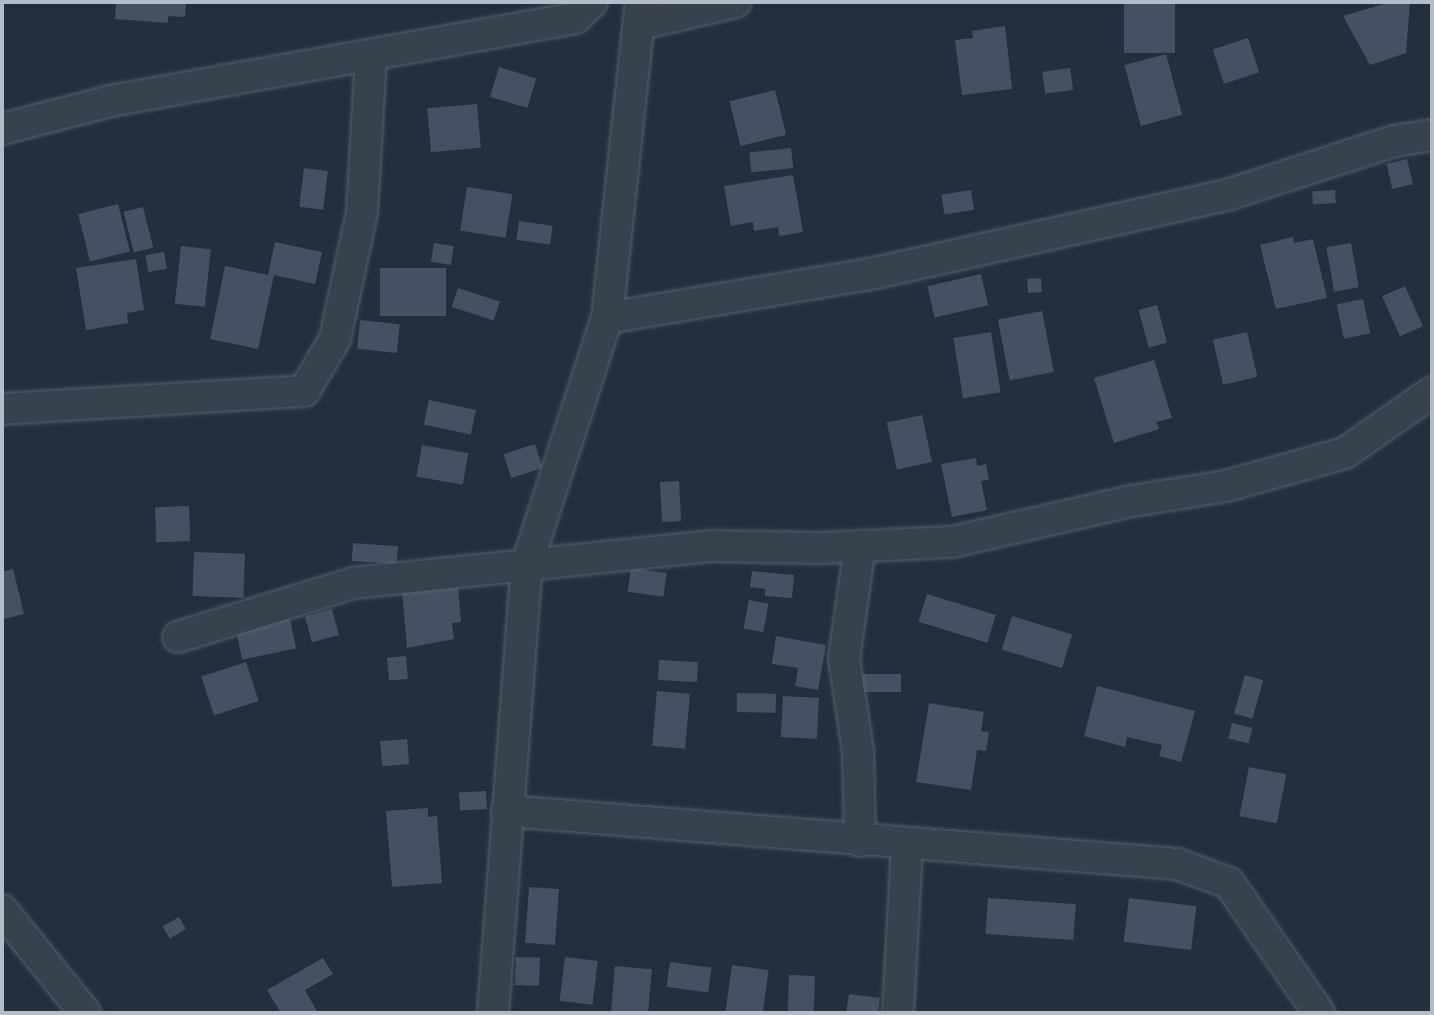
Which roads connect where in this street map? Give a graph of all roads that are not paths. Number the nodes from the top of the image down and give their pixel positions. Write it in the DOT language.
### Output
graph roads {
  1 [pos="592,2"];
  2 [pos="735,2"];
  3 [pos="640,13"];
  4 [pos="371,55"];
  5 [pos="2,129"];
  6 [pos="1432,135"];
  7 [pos="607,318"];
  8 [pos="1432,392"];
  9 [pos="2,409"];
  10 [pos="860,546"];
  11 [pos="527,564"];
  12 [pos="178,637"];
  13 [pos="507,811"];
  14 [pos="860,841"];
  15 [pos="907,845"];
  16 [pos="2,910"];
  17 [pos="85,1013"];
  18 [pos="493,1013"];
  19 [pos="898,1013"];
  20 [pos="1319,1013"];
  1 -- 4 [label="street"];
  2 -- 3 [label="street"];
  3 -- 7 [label="street"];
  4 -- 5 [label="street"];
  4 -- 9 [label="street"];
  6 -- 7 [label="street"];
  7 -- 11 [label="street"];
  8 -- 10 [label="street"];
  10 -- 11 [label="street"];
  10 -- 14 [label="street"];
  11 -- 12 [label="street"];
  11 -- 13 [label="street"];
  13 -- 14 [label="street"];
  13 -- 18 [label="street"];
  14 -- 15 [label="street"];
  15 -- 19 [label="street"];
  15 -- 20 [label="street"];
  16 -- 17 [label="street"];
}
